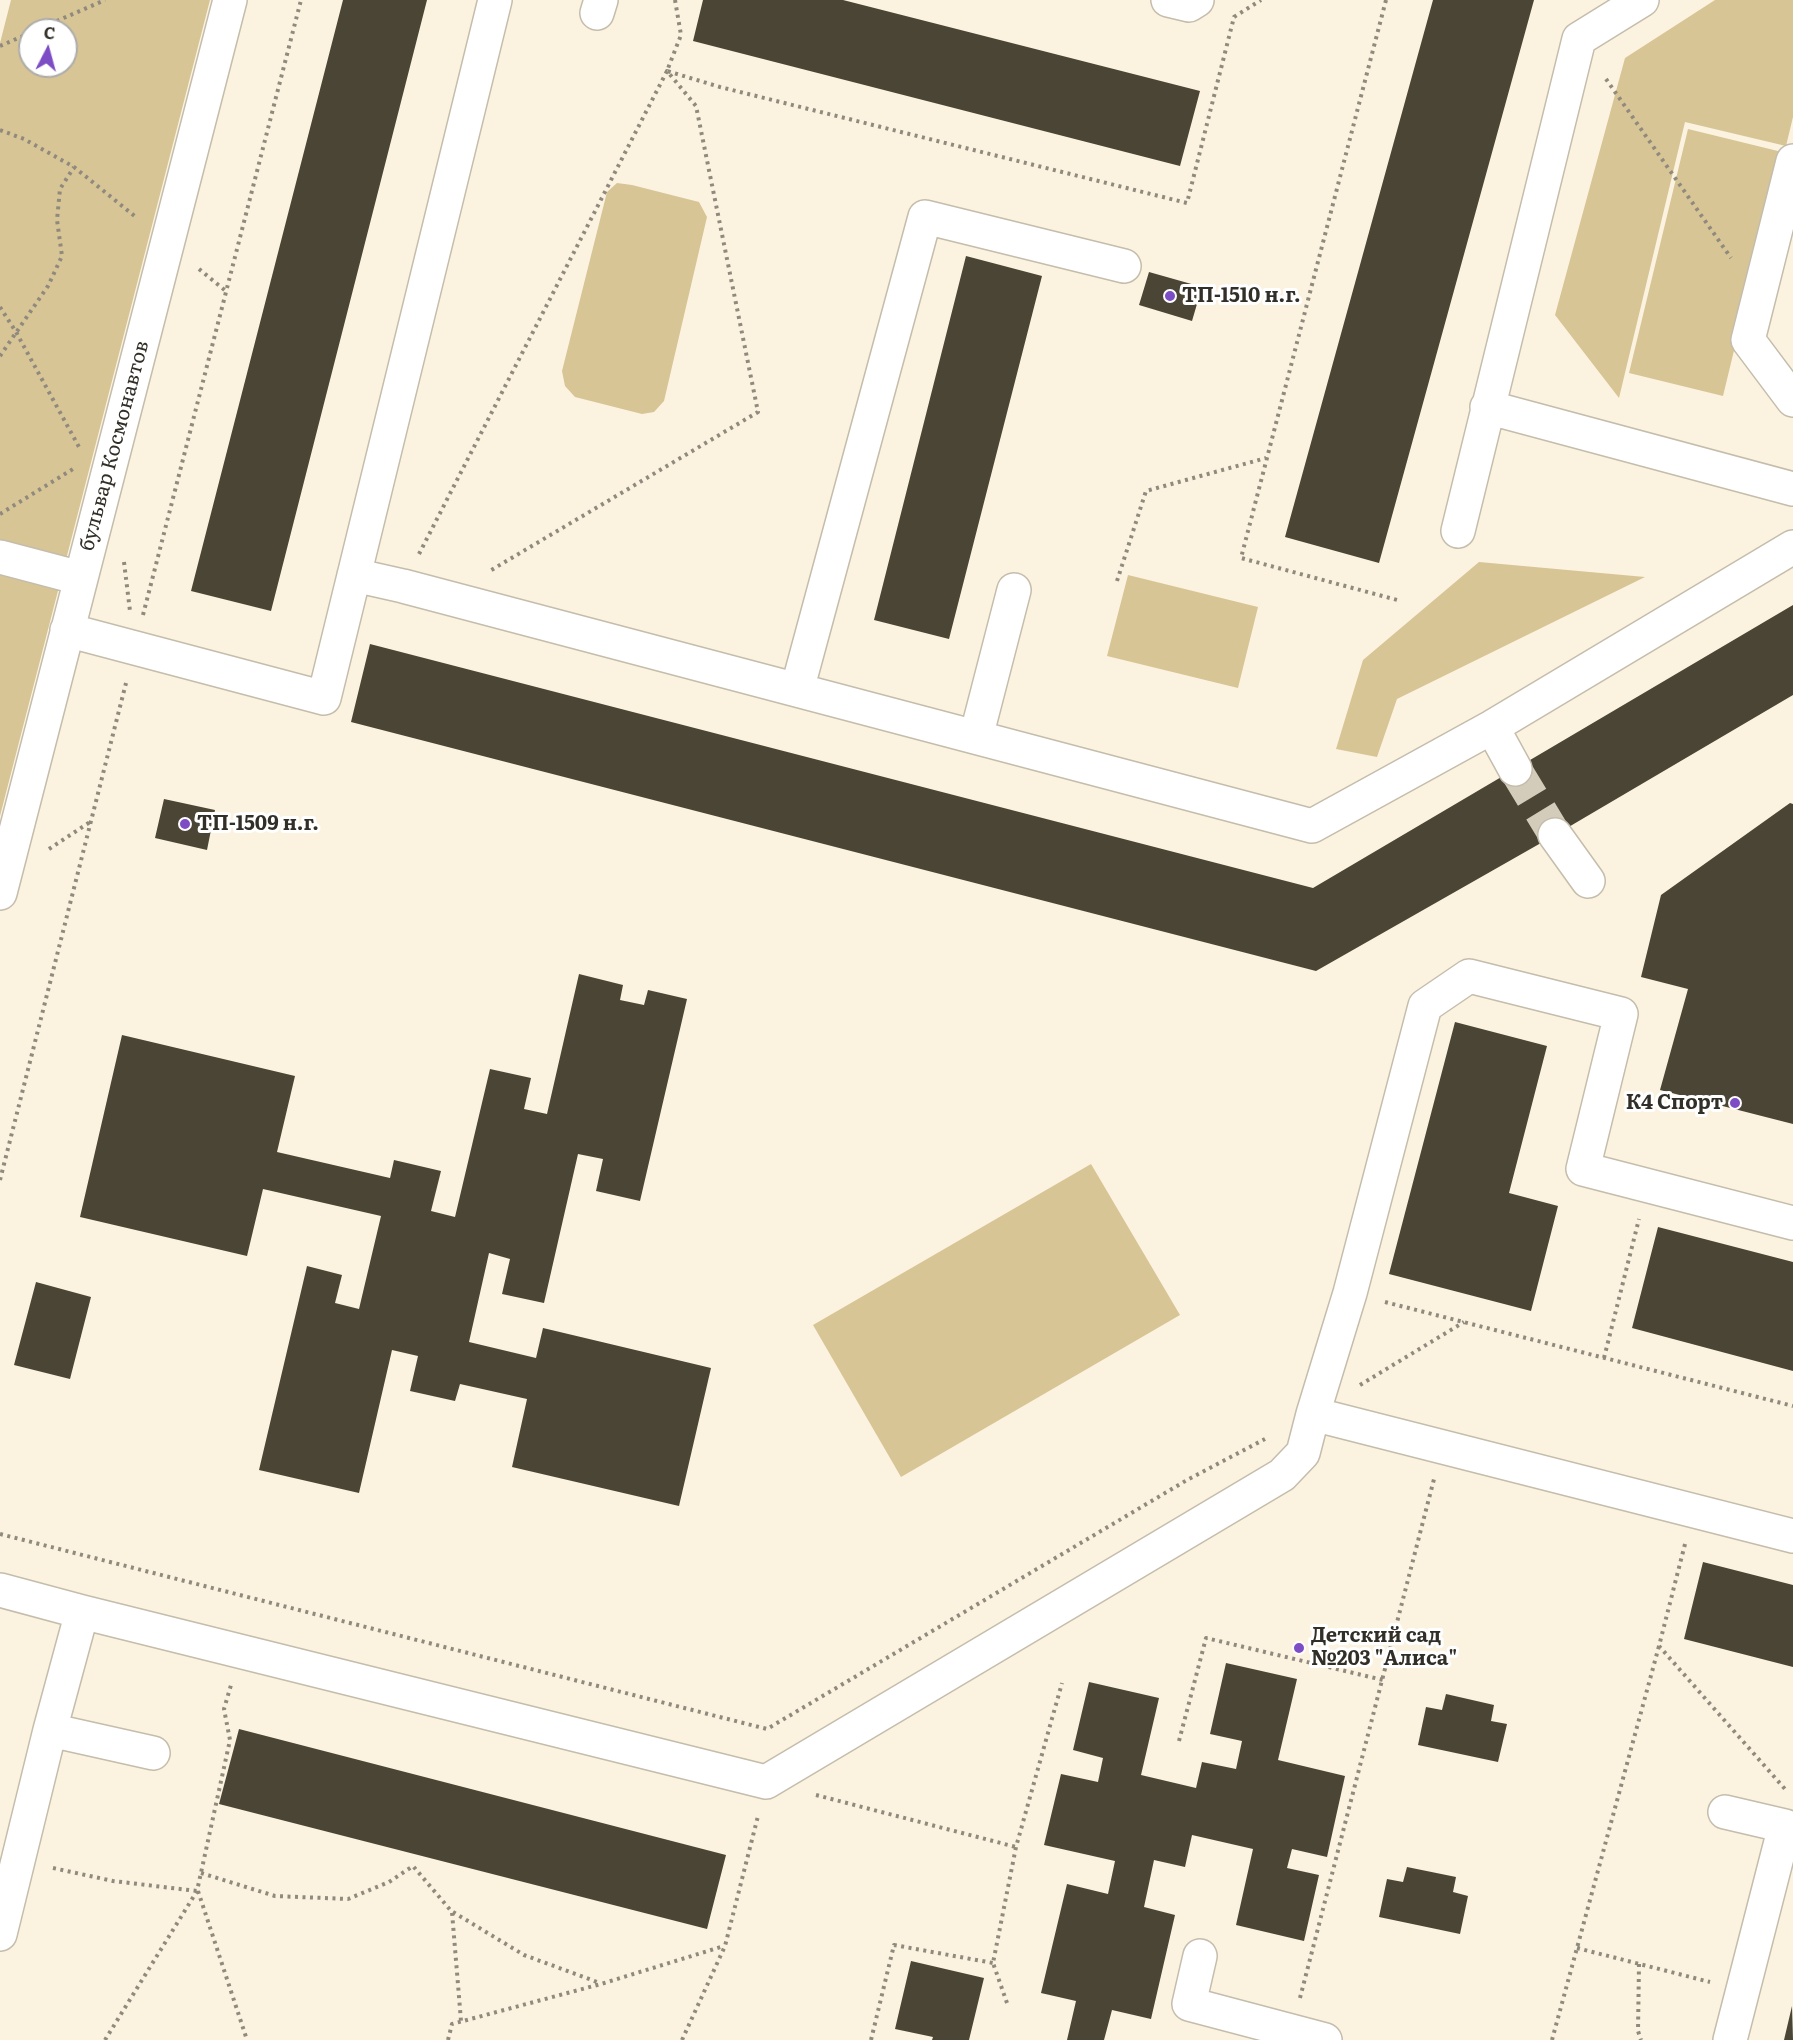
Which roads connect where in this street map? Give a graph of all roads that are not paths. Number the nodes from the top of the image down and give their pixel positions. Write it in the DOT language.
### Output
graph roads {
  1 [pos="230,0"];
  2 [pos="495,0"];
  3 [pos="1168,0"];
  4 [pos="1197,0"];
  5 [pos="1642,0"];
  6 [pos="1793,161"];
  7 [pos="1124,266"];
  8 [pos="1793,400"];
  9 [pos="1487,407"];
  10 [pos="1793,489"];
  11 [pos="1458,531"];
  12 [pos="1793,547"];
  13 [pos="0,557"];
  14 [pos="354,575"];
  15 [pos="81,578"];
  16 [pos="1014,590"];
  17 [pos="67,630"];
  18 [pos="797,690"];
  19 [pos="1492,727"];
  20 [pos="976,737"];
  21 [pos="1515,770"];
  22 [pos="1555,835"];
  23 [pos="1588,881"];
  24 [pos="0,893"];
  25 [pos="1793,1223"];
  26 [pos="1313,1414"];
  27 [pos="1793,1536"];
  28 [pos="0,1590"];
  29 [pos="82,1612"];
  30 [pos="50,1730"];
  31 [pos="153,1753"];
  32 [pos="1725,1812"];
  33 [pos="0,1934"];
  34 [pos="1200,1956"];
  35 [pos="1325,2040"];
  36 [pos="1730,2040"];
  1 -- 15 [label="street, бульвар Космонавтов"];
  2 -- 14 [label="street"];
  3 -- 4 [label="street"];
  5 -- 9 [label="street"];
  6 -- 8 [label="street"];
  7 -- 18 [label="street"];
  9 -- 10 [label="street"];
  9 -- 11 [label="street"];
  12 -- 19 [label="street"];
  13 -- 15 [label="street"];
  14 -- 17 [label="street"];
  14 -- 18 [label="street"];
  15 -- 17 [label="street, бульвар Космонавтов"];
  16 -- 20 [label="street"];
  17 -- 24 [label="street, бульвар Космонавтов"];
  18 -- 20 [label="street"];
  19 -- 20 [label="street"];
  19 -- 21 [label="street"];
  22 -- 23 [label="street"];
  25 -- 26 [label="street"];
  26 -- 27 [label="street"];
  26 -- 29 [label="street"];
  28 -- 29 [label="street"];
  29 -- 30 [label="street"];
  30 -- 31 [label="street"];
  30 -- 33 [label="street"];
  32 -- 36 [label="street"];
  34 -- 35 [label="street"];
}
